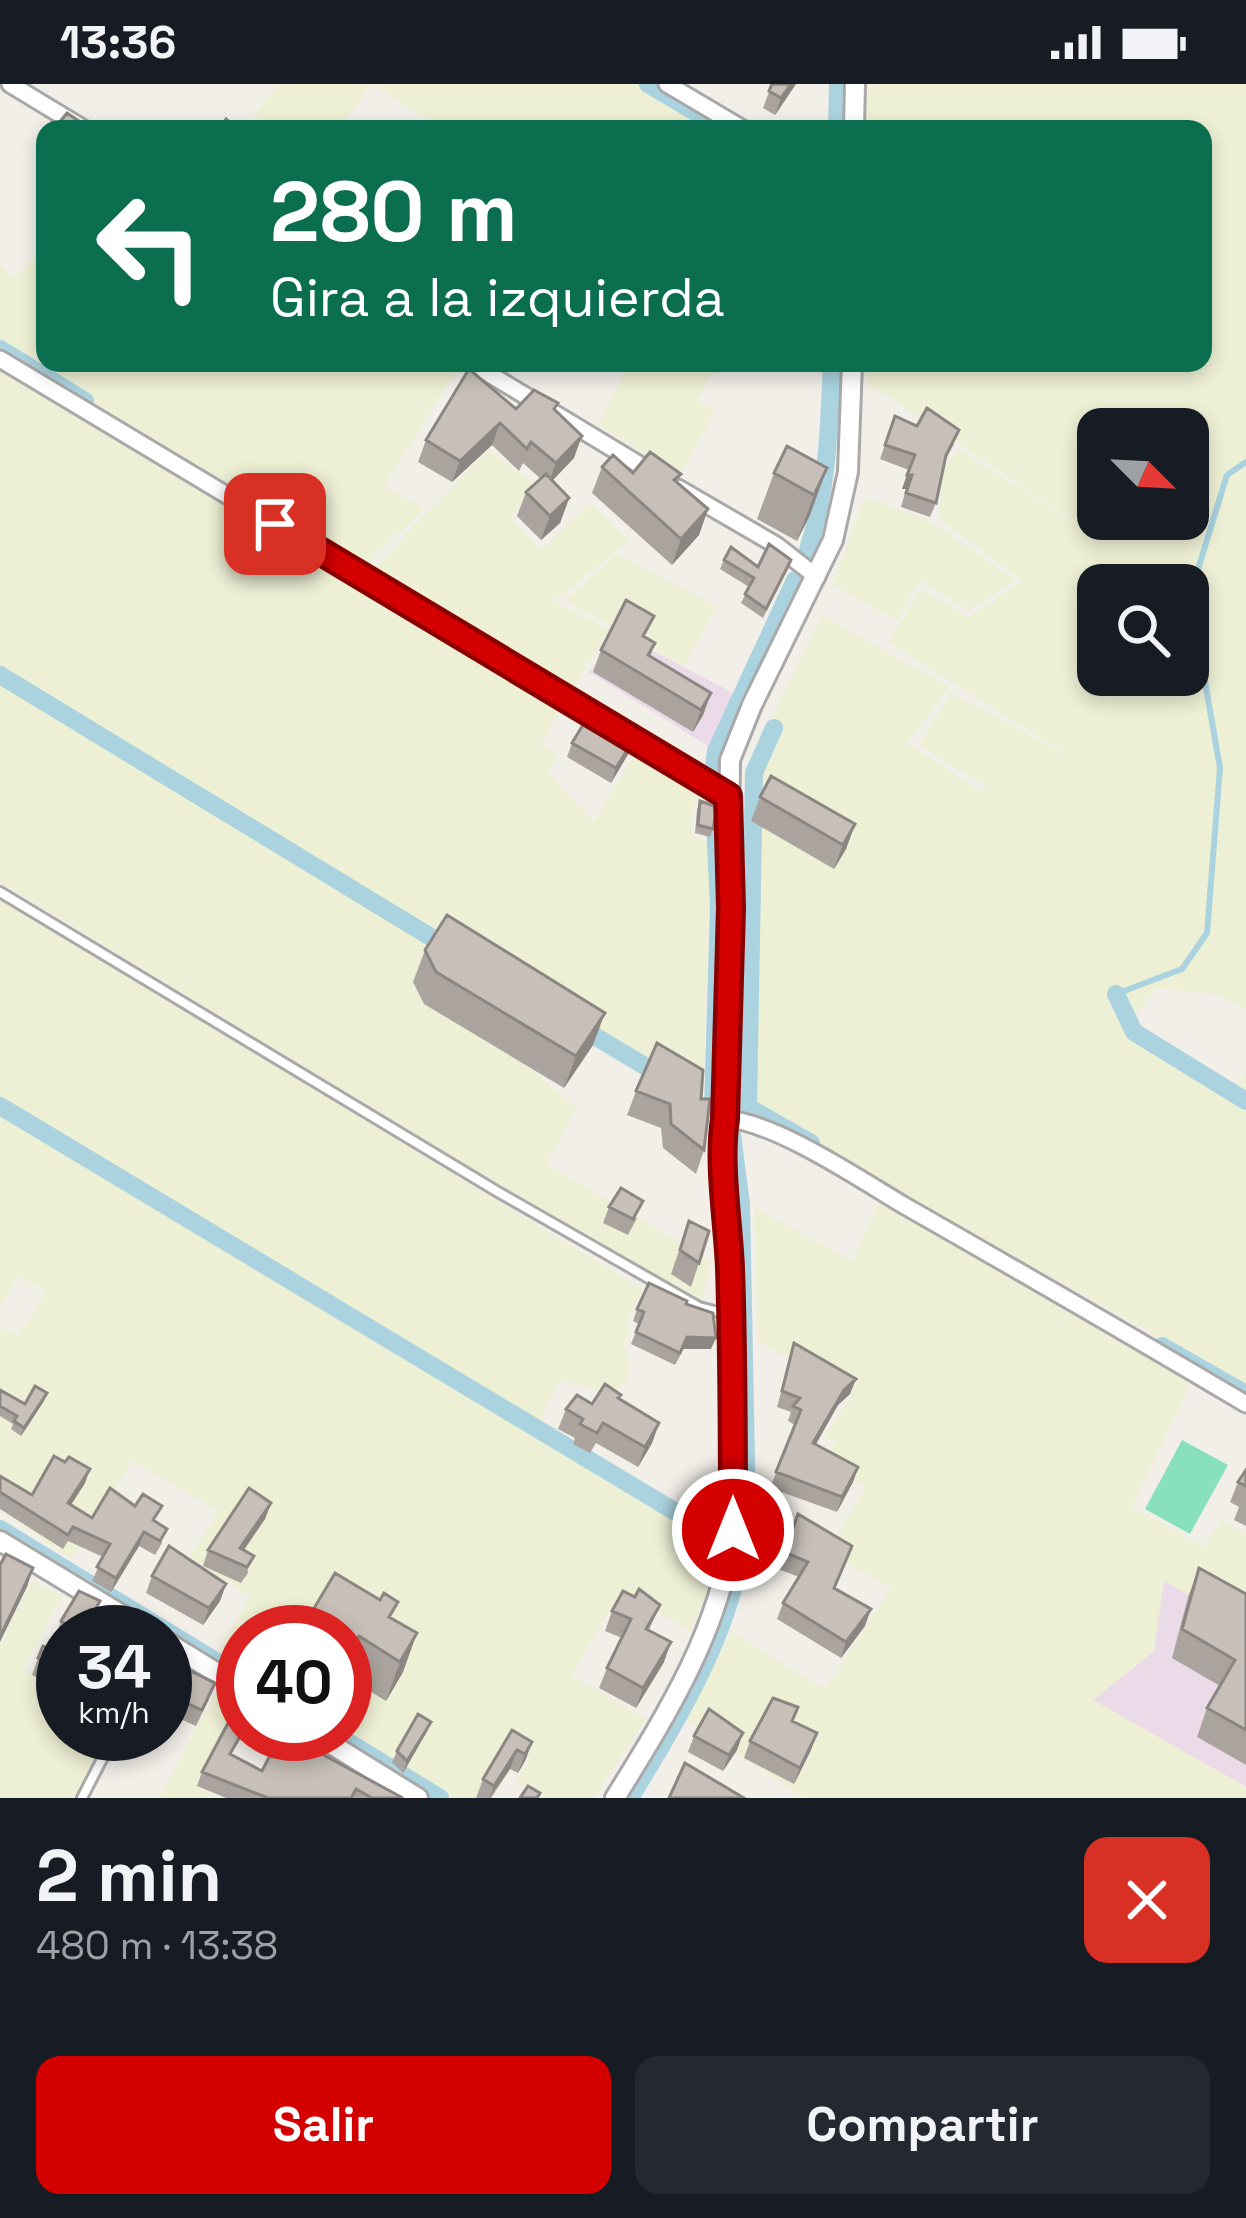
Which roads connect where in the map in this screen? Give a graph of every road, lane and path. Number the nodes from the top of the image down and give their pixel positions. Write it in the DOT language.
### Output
graph roads {
  1 [pos="10,84"];
  2 [pos="667,84"];
  3 [pos="854,84"];
  4 [pos="69,120"];
  5 [pos="728,120"];
  6 [pos="854,120"];
  7 [pos="0,358"];
  8 [pos="486,372"];
  9 [pos="852,372"];
  10 [pos="817,577"];
  11 [pos="728,796"];
  12 [pos="0,892"];
  13 [pos="725,1119"];
  14 [pos="732,1316"];
  15 [pos="1246,1404"];
  16 [pos="0,1541"];
  17 [pos="105,1605"];
  18 [pos="101,1761"];
  19 [pos="358,1761"];
  20 [pos="82,1798"];
  21 [pos="418,1798"];
  22 [pos="615,1798"];
  1 -- 4 [label="street"];
  2 -- 5 [label="street"];
  3 -- 6 [label="street"];
  7 -- 11 [label="street"];
  8 -- 10 [label="street"];
  9 -- 10 [label="street"];
  10 -- 11 [label="street"];
  11 -- 13 [label="street"];
  12 -- 14 [label="lane"];
  13 -- 14 [label="street"];
  13 -- 15 [label="street"];
  14 -- 22 [label="street"];
  16 -- 17 [label="street"];
  18 -- 20 [label="lane"];
  19 -- 21 [label="street"];
}
